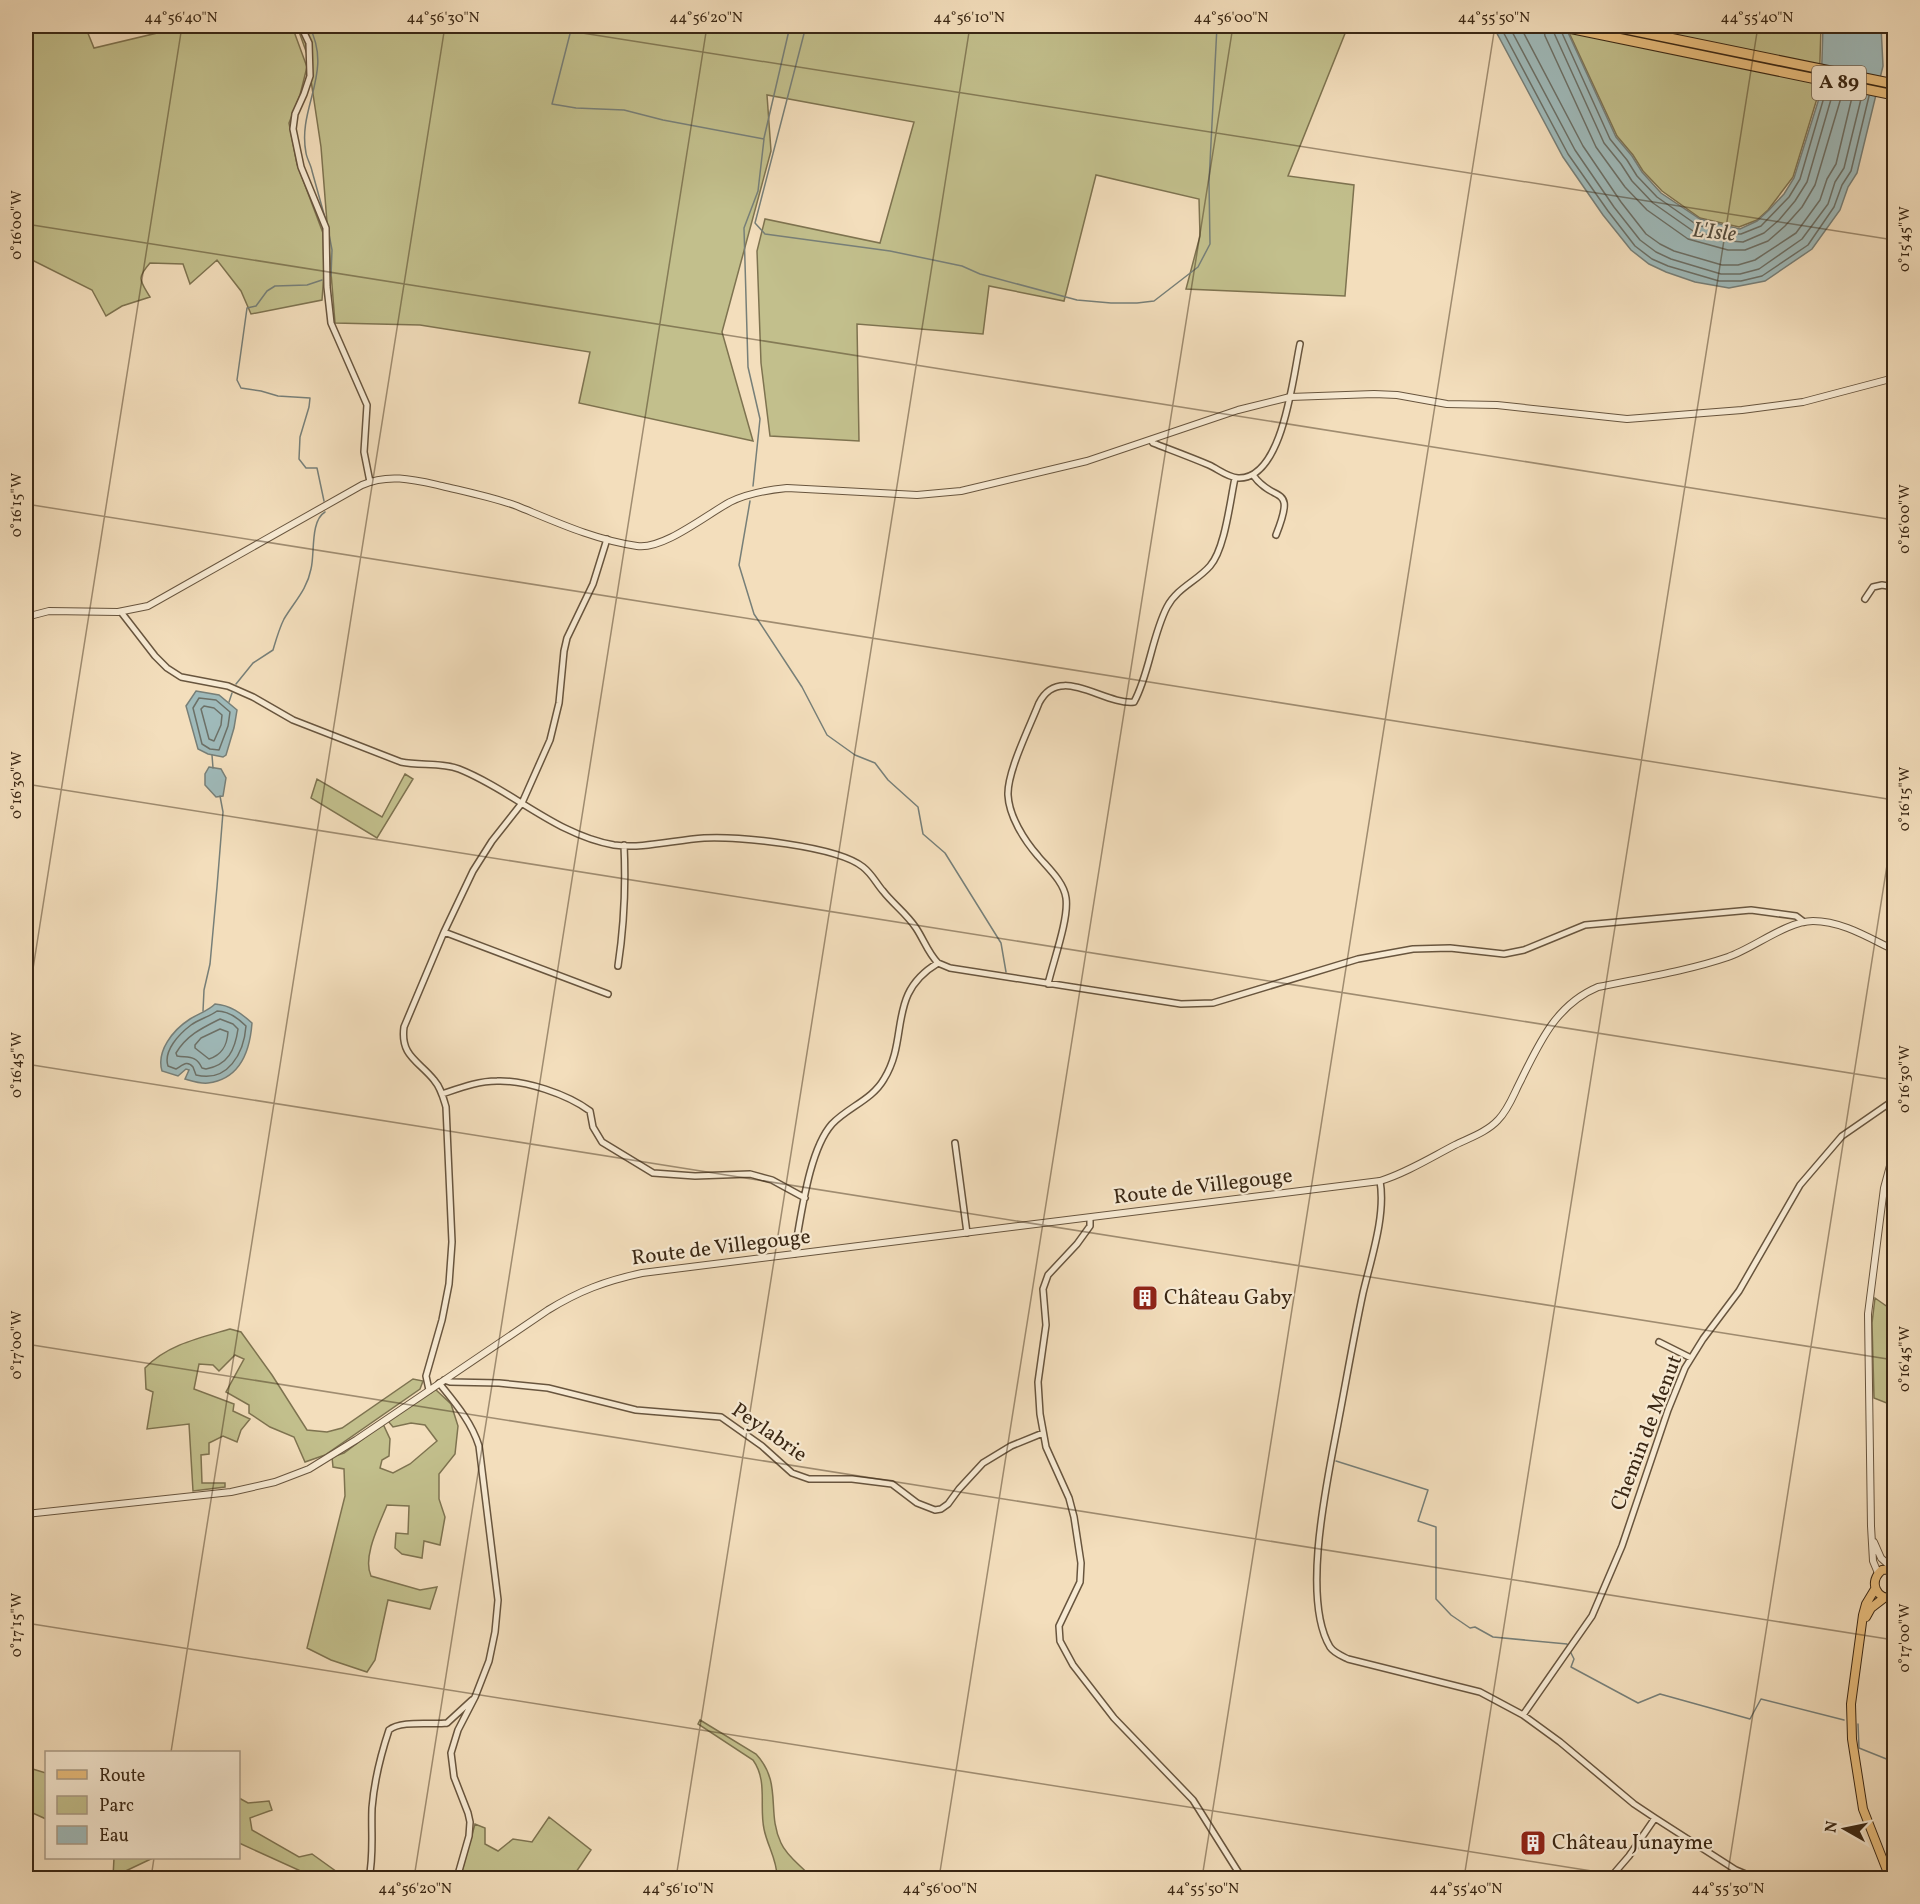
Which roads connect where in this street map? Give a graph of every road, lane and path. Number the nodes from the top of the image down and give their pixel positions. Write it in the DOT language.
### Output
graph roads {
  1 [pos="301,26"];
  2 [pos="1558,26"];
  3 [pos="1611,26"];
  4 [pos="1785,67"];
  5 [pos="1894,84"];
  6 [pos="1894,94"];
  7 [pos="1300,344"];
  8 [pos="1894,378"];
  9 [pos="1290,397"];
  10 [pos="1151,440"];
  11 [pos="1253,475"];
  12 [pos="1235,478"];
  13 [pos="370,482"];
  14 [pos="1276,535"];
  15 [pos="608,539"];
  16 [pos="1894,587"];
  17 [pos="1865,598"];
  18 [pos="121,612"];
  19 [pos="26,617"];
  20 [pos="522,803"];
  21 [pos="624,845"];
  22 [pos="1804,922"];
  23 [pos="444,932"];
  24 [pos="1894,950"];
  25 [pos="938,963"];
  26 [pos="618,966"];
  27 [pos="1048,984"];
  28 [pos="608,994"];
  29 [pos="442,1094"];
  30 [pos="1894,1100"];
  31 [pos="955,1143"];
  32 [pos="1894,1151"];
  33 [pos="1380,1181"];
  34 [pos="805,1198"];
  35 [pos="1090,1218"];
  36 [pos="967,1233"];
  37 [pos="794,1254"];
  38 [pos="1659,1341"];
  39 [pos="1691,1358"];
  40 [pos="441,1381"];
  41 [pos="429,1390"];
  42 [pos="1043,1433"];
  43 [pos="26,1514"];
  44 [pos="1872,1538"];
  45 [pos="1893,1568"];
  46 [pos="1878,1573"];
  47 [pos="1875,1589"];
  48 [pos="1884,1598"];
  49 [pos="1894,1598"];
  50 [pos="1862,1622"];
  51 [pos="475,1697"];
  52 [pos="1523,1714"];
  53 [pos="447,1723"];
  54 [pos="458,1730"];
  55 [pos="1655,1818"];
  56 [pos="369,1878"];
  57 [pos="457,1878"];
  58 [pos="1242,1878"];
  59 [pos="1610,1878"];
  60 [pos="1755,1878"];
  61 [pos="1890,1878"];
  1 -- 13 [label="street"];
  2 -- 4 [label="highway, A 89"];
  3 -- 4 [label="highway, A 89"];
  4 -- 5 [label="highway, A 89"];
  4 -- 6 [label="highway, A 89"];
  7 -- 9 [label="street"];
  8 -- 9 [label="street"];
  9 -- 10 [label="street"];
  9 -- 11 [label="street"];
  10 -- 12 [label="street"];
  10 -- 15 [label="street"];
  11 -- 12 [label="street"];
  11 -- 14 [label="street"];
  12 -- 27 [label="street"];
  13 -- 15 [label="street"];
  13 -- 18 [label="street"];
  15 -- 20 [label="street"];
  16 -- 17 [label="street"];
  18 -- 19 [label="street"];
  18 -- 20 [label="street"];
  20 -- 21 [label="street"];
  20 -- 23 [label="street"];
  21 -- 25 [label="street"];
  21 -- 26 [label="street"];
  22 -- 24 [label="street, Route de Villegouge"];
  22 -- 27 [label="street"];
  22 -- 33 [label="street, Route de Villegouge"];
  23 -- 28 [label="street"];
  23 -- 29 [label="street"];
  25 -- 27 [label="street"];
  25 -- 34 [label="street"];
  29 -- 34 [label="street"];
  29 -- 41 [label="street"];
  30 -- 39 [label="street, Chemin de Menut"];
  31 -- 36 [label="street"];
  32 -- 44 [label="street"];
  33 -- 35 [label="street, Route de Villegouge"];
  33 -- 52 [label="street"];
  34 -- 37 [label="street"];
  35 -- 36 [label="street, Route de Villegouge"];
  35 -- 42 [label="street"];
  36 -- 37 [label="street, Route de Villegouge"];
  37 -- 40 [label="street, Route de Villegouge"];
  38 -- 39 [label="street"];
  39 -- 52 [label="street, Chemin de Menut"];
  40 -- 41 [label="street, Route de Villegouge"];
  40 -- 42 [label="street, Peylabrie"];
  40 -- 51 [label="street"];
  41 -- 43 [label="street, Route de Villegouge"];
  42 -- 58 [label="street"];
  44 -- 45 [label="street"];
  44 -- 46 [label="street"];
  45 -- 46 [label="main road"];
  46 -- 47 [label="main road"];
  47 -- 48 [label="main road"];
  47 -- 50 [label="main road"];
  48 -- 49 [label="main road"];
  48 -- 50 [label="main road"];
  50 -- 61 [label="main road"];
  51 -- 53 [label="street"];
  51 -- 54 [label="street"];
  52 -- 55 [label="street"];
  53 -- 54 [label="street"];
  53 -- 56 [label="street"];
  54 -- 57 [label="street"];
  55 -- 59 [label="street"];
  55 -- 60 [label="street"];
}
